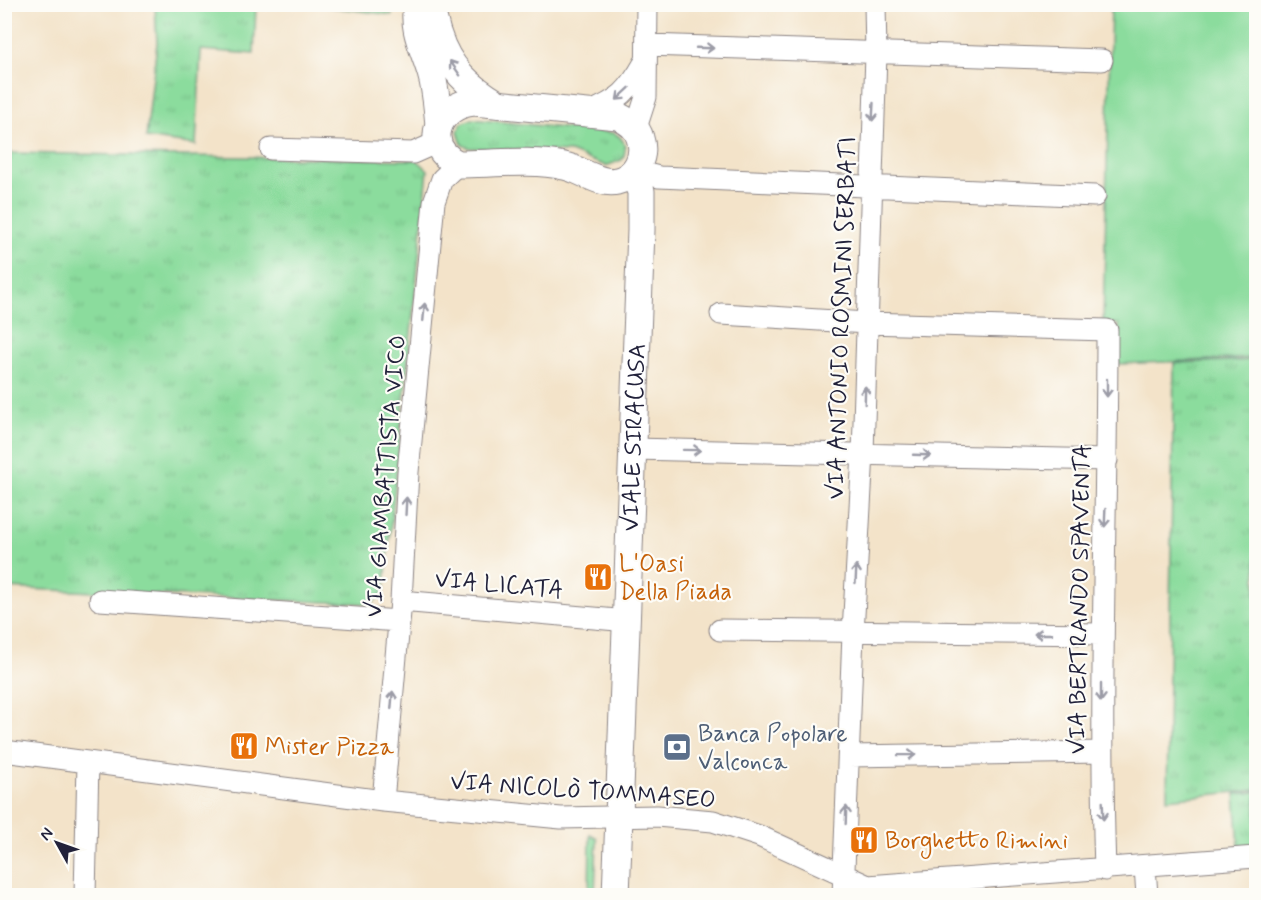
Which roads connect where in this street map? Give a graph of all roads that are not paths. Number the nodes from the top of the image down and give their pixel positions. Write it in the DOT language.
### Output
graph roads {
  1 [pos="417,4"];
  2 [pos="426,4"];
  3 [pos="647,4"];
  4 [pos="875,4"];
  5 [pos="647,52"];
  6 [pos="876,54"];
  7 [pos="1102,60"];
  8 [pos="499,104"];
  9 [pos="586,113"];
  10 [pos="636,129"];
  11 [pos="438,133"];
  12 [pos="271,149"];
  13 [pos="458,164"];
  14 [pos="642,169"];
  15 [pos="599,180"];
  16 [pos="870,188"];
  17 [pos="1095,196"];
  18 [pos="641,230"];
  19 [pos="721,314"];
  20 [pos="867,323"];
  21 [pos="634,450"];
  22 [pos="863,453"];
  23 [pos="1107,460"];
  24 [pos="100,600"];
  25 [pos="400,611"];
  26 [pos="628,621"];
  27 [pos="720,630"];
  28 [pos="853,633"];
  29 [pos="1101,634"];
  30 [pos="4,751"];
  31 [pos="1101,752"];
  32 [pos="849,756"];
  33 [pos="88,762"];
  34 [pos="383,801"];
  35 [pos="618,816"];
  36 [pos="1257,857"];
  37 [pos="1145,866"];
  38 [pos="1105,870"];
  39 [pos="844,874"];
  40 [pos="85,896"];
  41 [pos="616,896"];
  42 [pos="843,896"];
  43 [pos="1147,896"];
  1 -- 11 [label="street"];
  8 -- 2 [label="street, one-way"];
  3 -- 5 [label="street"];
  4 -- 6 [label="street, VIA ANTONIO ROSMINI SERBATI"];
  5 -- 6 [label="street, one-way"];
  5 -- 9 [label="street, one-way"];
  5 -- 10 [label="street"];
  6 -- 7 [label="street"];
  6 -- 16 [label="street, VIA ANTONIO ROSMINI SERBATI, one-way"];
  8 -- 9 [label="street"];
  8 -- 11 [label="street"];
  9 -- 10 [label="street"];
  10 -- 14 [label="street, VIALE SIRACUSA"];
  11 -- 12 [label="street"];
  11 -- 13 [label="street"];
  13 -- 15 [label="street"];
  25 -- 13 [label="street, VIA GIAMBATTISTA VICO, one-way"];
  14 -- 15 [label="street"];
  14 -- 16 [label="street"];
  14 -- 18 [label="street, VIALE SIRACUSA"];
  15 -- 18 [label="street"];
  16 -- 17 [label="street"];
  16 -- 20 [label="street, VIA ANTONIO ROSMINI SERBATI"];
  18 -- 21 [label="street, VIALE SIRACUSA"];
  19 -- 20 [label="street"];
  22 -- 20 [label="street, VIA ANTONIO ROSMINI SERBATI, one-way"];
  20 -- 23 [label="street, VIA BERTRANDO SPAVENTA, one-way"];
  21 -- 22 [label="street, one-way"];
  21 -- 26 [label="street, VIALE SIRACUSA"];
  22 -- 23 [label="street, one-way"];
  28 -- 22 [label="street, VIA ANTONIO ROSMINI SERBATI, one-way"];
  23 -- 29 [label="street, VIA BERTRANDO SPAVENTA, one-way"];
  24 -- 25 [label="street, VIA LICATA"];
  25 -- 26 [label="street, VIA LICATA"];
  34 -- 25 [label="street, VIA GIAMBATTISTA VICO, one-way"];
  26 -- 35 [label="street, VIALE SIRACUSA"];
  27 -- 28 [label="street"];
  29 -- 28 [label="street, one-way"];
  28 -- 32 [label="street, VIA ANTONIO ROSMINI SERBATI"];
  29 -- 31 [label="street, VIA BERTRANDO SPAVENTA, one-way"];
  30 -- 33 [label="street, VIA NICOLÒ TOMMASEO"];
  32 -- 31 [label="street, one-way"];
  31 -- 38 [label="street, VIA BERTRANDO SPAVENTA, one-way"];
  39 -- 32 [label="street, VIA ANTONIO ROSMINI SERBATI, one-way"];
  33 -- 34 [label="street, VIA NICOLÒ TOMMASEO"];
  33 -- 40 [label="street"];
  34 -- 35 [label="street, VIA NICOLÒ TOMMASEO"];
  35 -- 39 [label="street, VIA NICOLÒ TOMMASEO"];
  35 -- 41 [label="street, VIALE SIRACUSA"];
  36 -- 37 [label="street, VIA NICOLÒ TOMMASEO"];
  37 -- 38 [label="street, VIA NICOLÒ TOMMASEO"];
  37 -- 43 [label="street"];
  38 -- 39 [label="street, VIA NICOLÒ TOMMASEO"];
  39 -- 42 [label="street, VIA ANTONIO ROSMINI SERBATI"];
}
